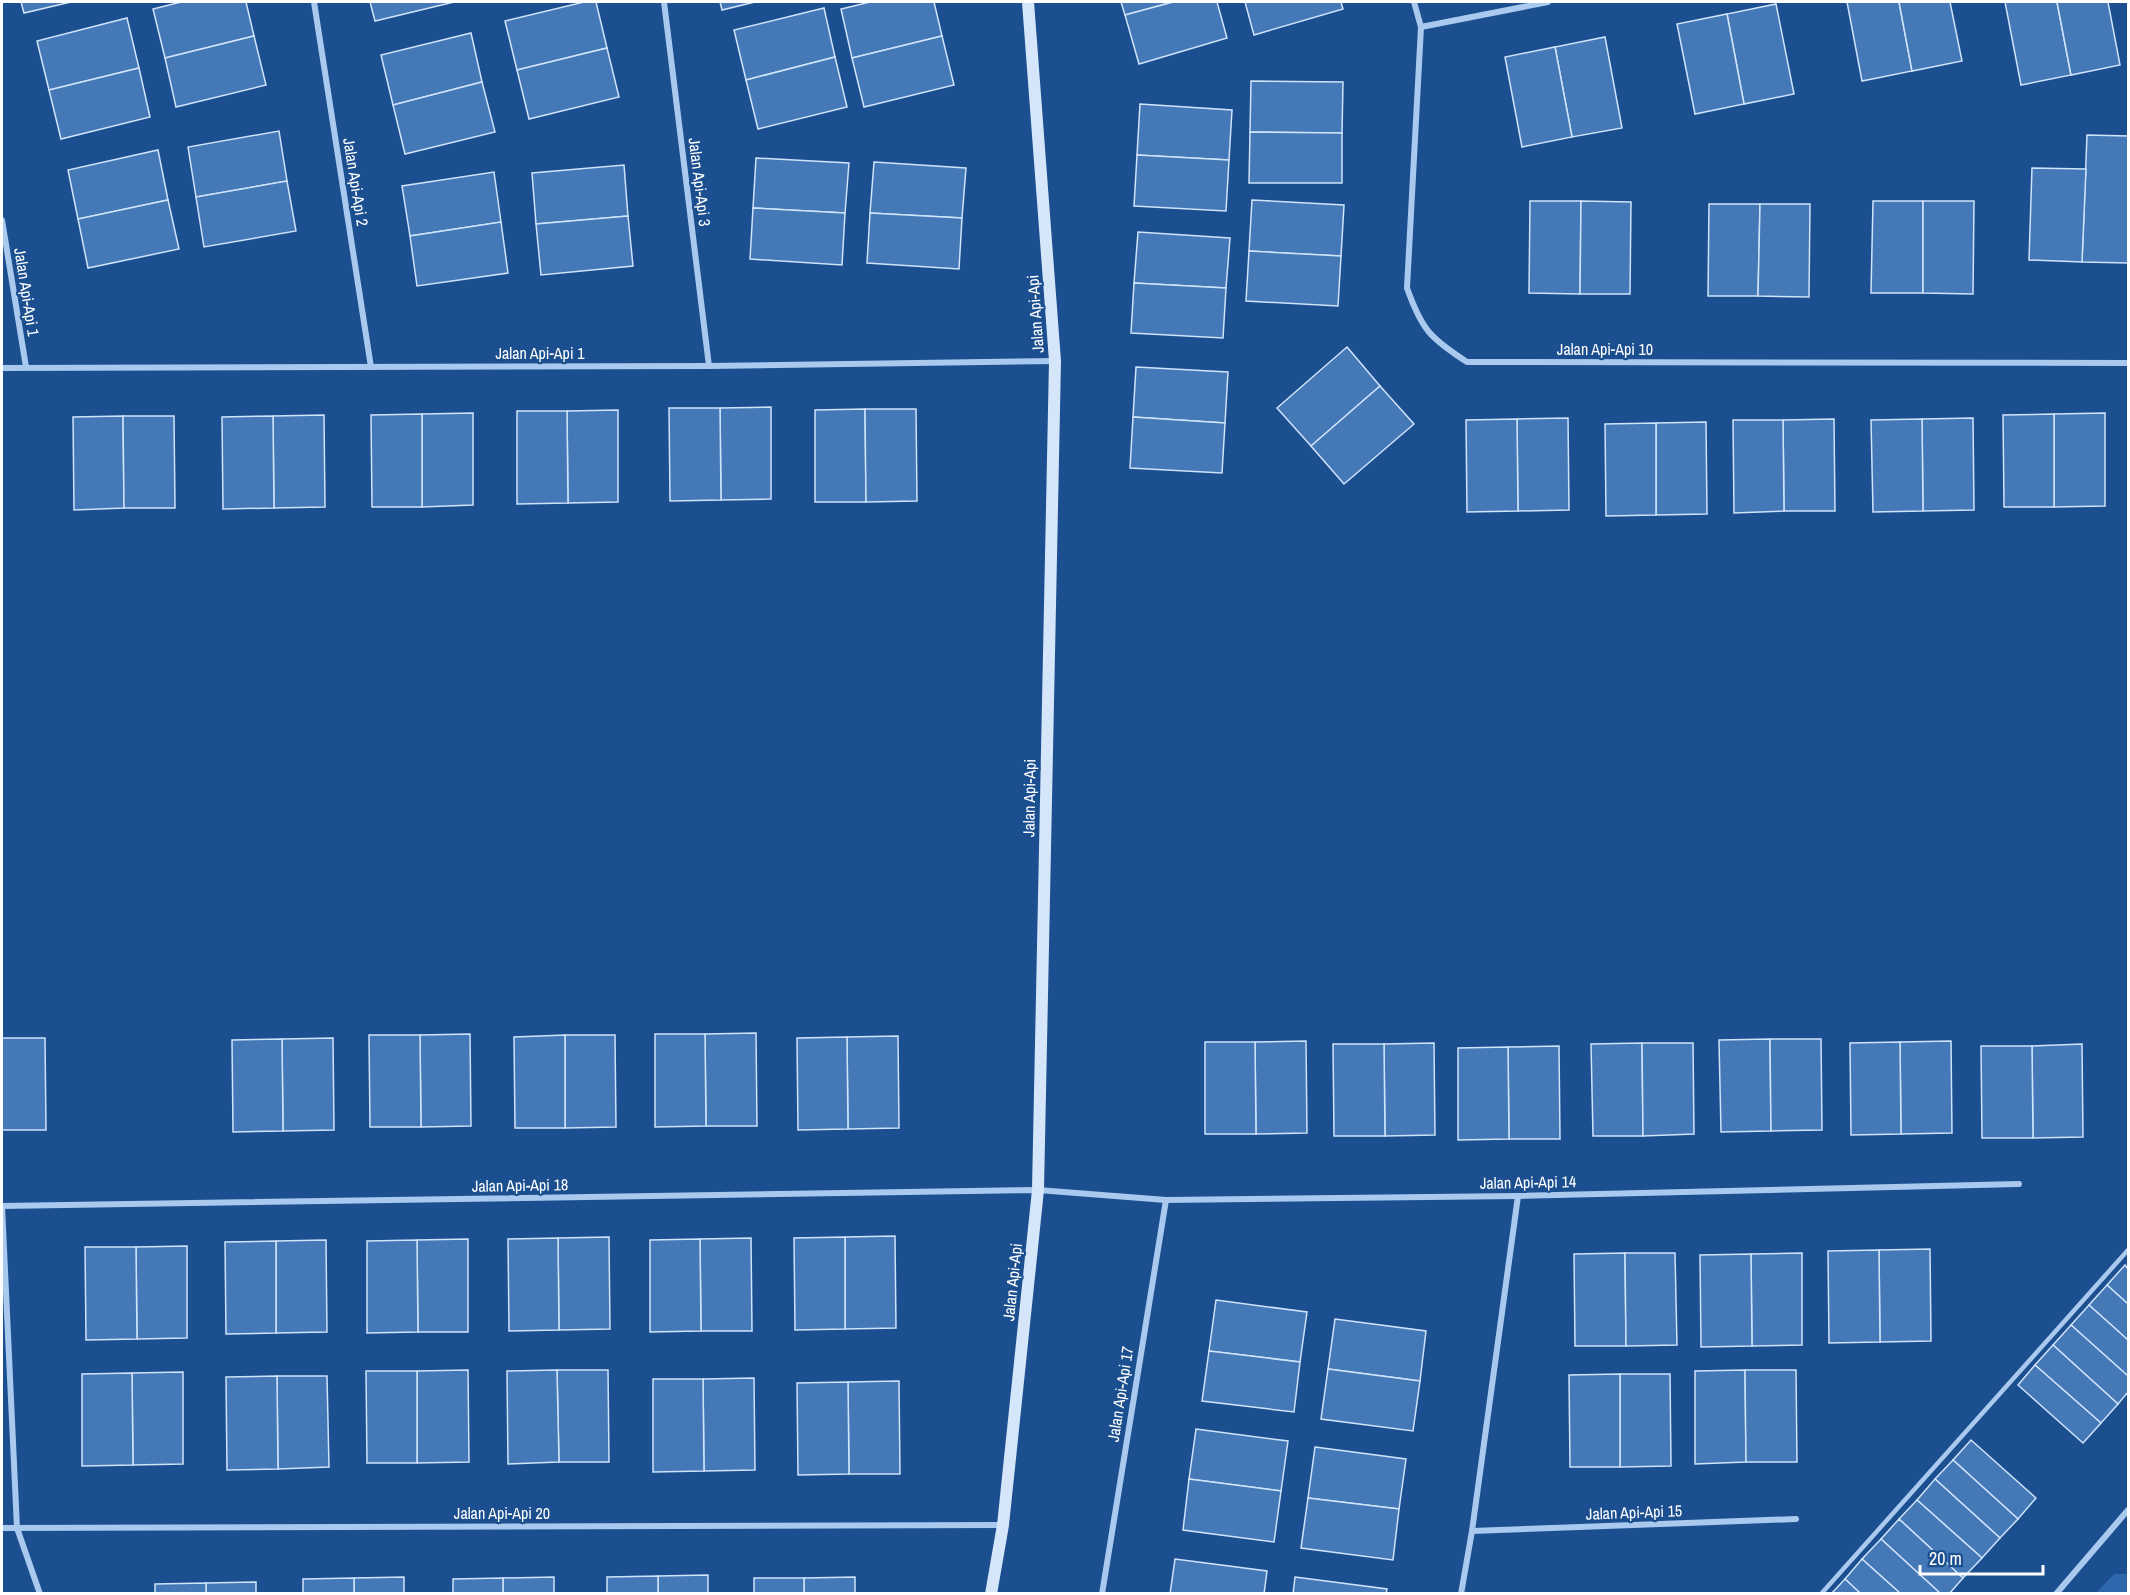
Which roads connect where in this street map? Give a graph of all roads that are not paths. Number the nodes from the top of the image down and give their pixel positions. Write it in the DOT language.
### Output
graph roads {
  1 [pos="314,2"];
  2 [pos="664,2"];
  3 [pos="1028,2"];
  4 [pos="1414,2"];
  5 [pos="1548,2"];
  6 [pos="1420,27"];
  7 [pos="2,220"];
  8 [pos="1054,361"];
  9 [pos="2128,363"];
  10 [pos="709,366"];
  11 [pos="26,367"];
  12 [pos="2,368"];
  13 [pos="371,368"];
  14 [pos="2019,1184"];
  15 [pos="1038,1191"];
  16 [pos="1518,1196"];
  17 [pos="1166,1200"];
  18 [pos="2,1206"];
  19 [pos="2128,1250"];
  20 [pos="2128,1510"];
  21 [pos="1796,1519"];
  22 [pos="2121,1519"];
  23 [pos="2128,1519"];
  24 [pos="1003,1525"];
  25 [pos="2,1528"];
  26 [pos="16,1528"];
  27 [pos="1472,1531"];
  28 [pos="40,1593"];
  29 [pos="991,1593"];
  30 [pos="1102,1593"];
  31 [pos="1461,1593"];
  32 [pos="1821,1593"];
  33 [pos="2056,1593"];
  1 -- 13 [label="street, Jalan Api-Api 2"];
  2 -- 10 [label="street, Jalan Api-Api 3"];
  3 -- 8 [label="street, Jalan Api-Api"];
  4 -- 6 [label="street, Jalan Api-Api 10"];
  5 -- 6 [label="street"];
  6 -- 9 [label="street, Jalan Api-Api 10"];
  7 -- 11 [label="street, Jalan Api-Api 1"];
  8 -- 10 [label="street, Jalan Api-Api 1"];
  8 -- 15 [label="street, Jalan Api-Api"];
  10 -- 13 [label="street, Jalan Api-Api 1"];
  11 -- 12 [label="street, Jalan Api-Api 1"];
  11 -- 13 [label="street, Jalan Api-Api 1"];
  14 -- 16 [label="street, Jalan Api-Api 14"];
  15 -- 17 [label="street, Jalan Api-Api 14"];
  15 -- 18 [label="street, Jalan Api-Api 18"];
  15 -- 24 [label="street, Jalan Api-Api"];
  16 -- 17 [label="street, Jalan Api-Api 14"];
  16 -- 27 [label="street"];
  17 -- 30 [label="street, Jalan Api-Api 17"];
  18 -- 26 [label="street"];
  19 -- 32 [label="lane"];
  20 -- 22 [label="street"];
  21 -- 27 [label="street, Jalan Api-Api 15"];
  22 -- 23 [label="street"];
  22 -- 33 [label="street"];
  24 -- 26 [label="street, Jalan Api-Api 20"];
  24 -- 29 [label="street, Jalan Api-Api"];
  25 -- 26 [label="street, Jalan Api-Api 20"];
  26 -- 28 [label="street"];
  27 -- 31 [label="street"];
}
